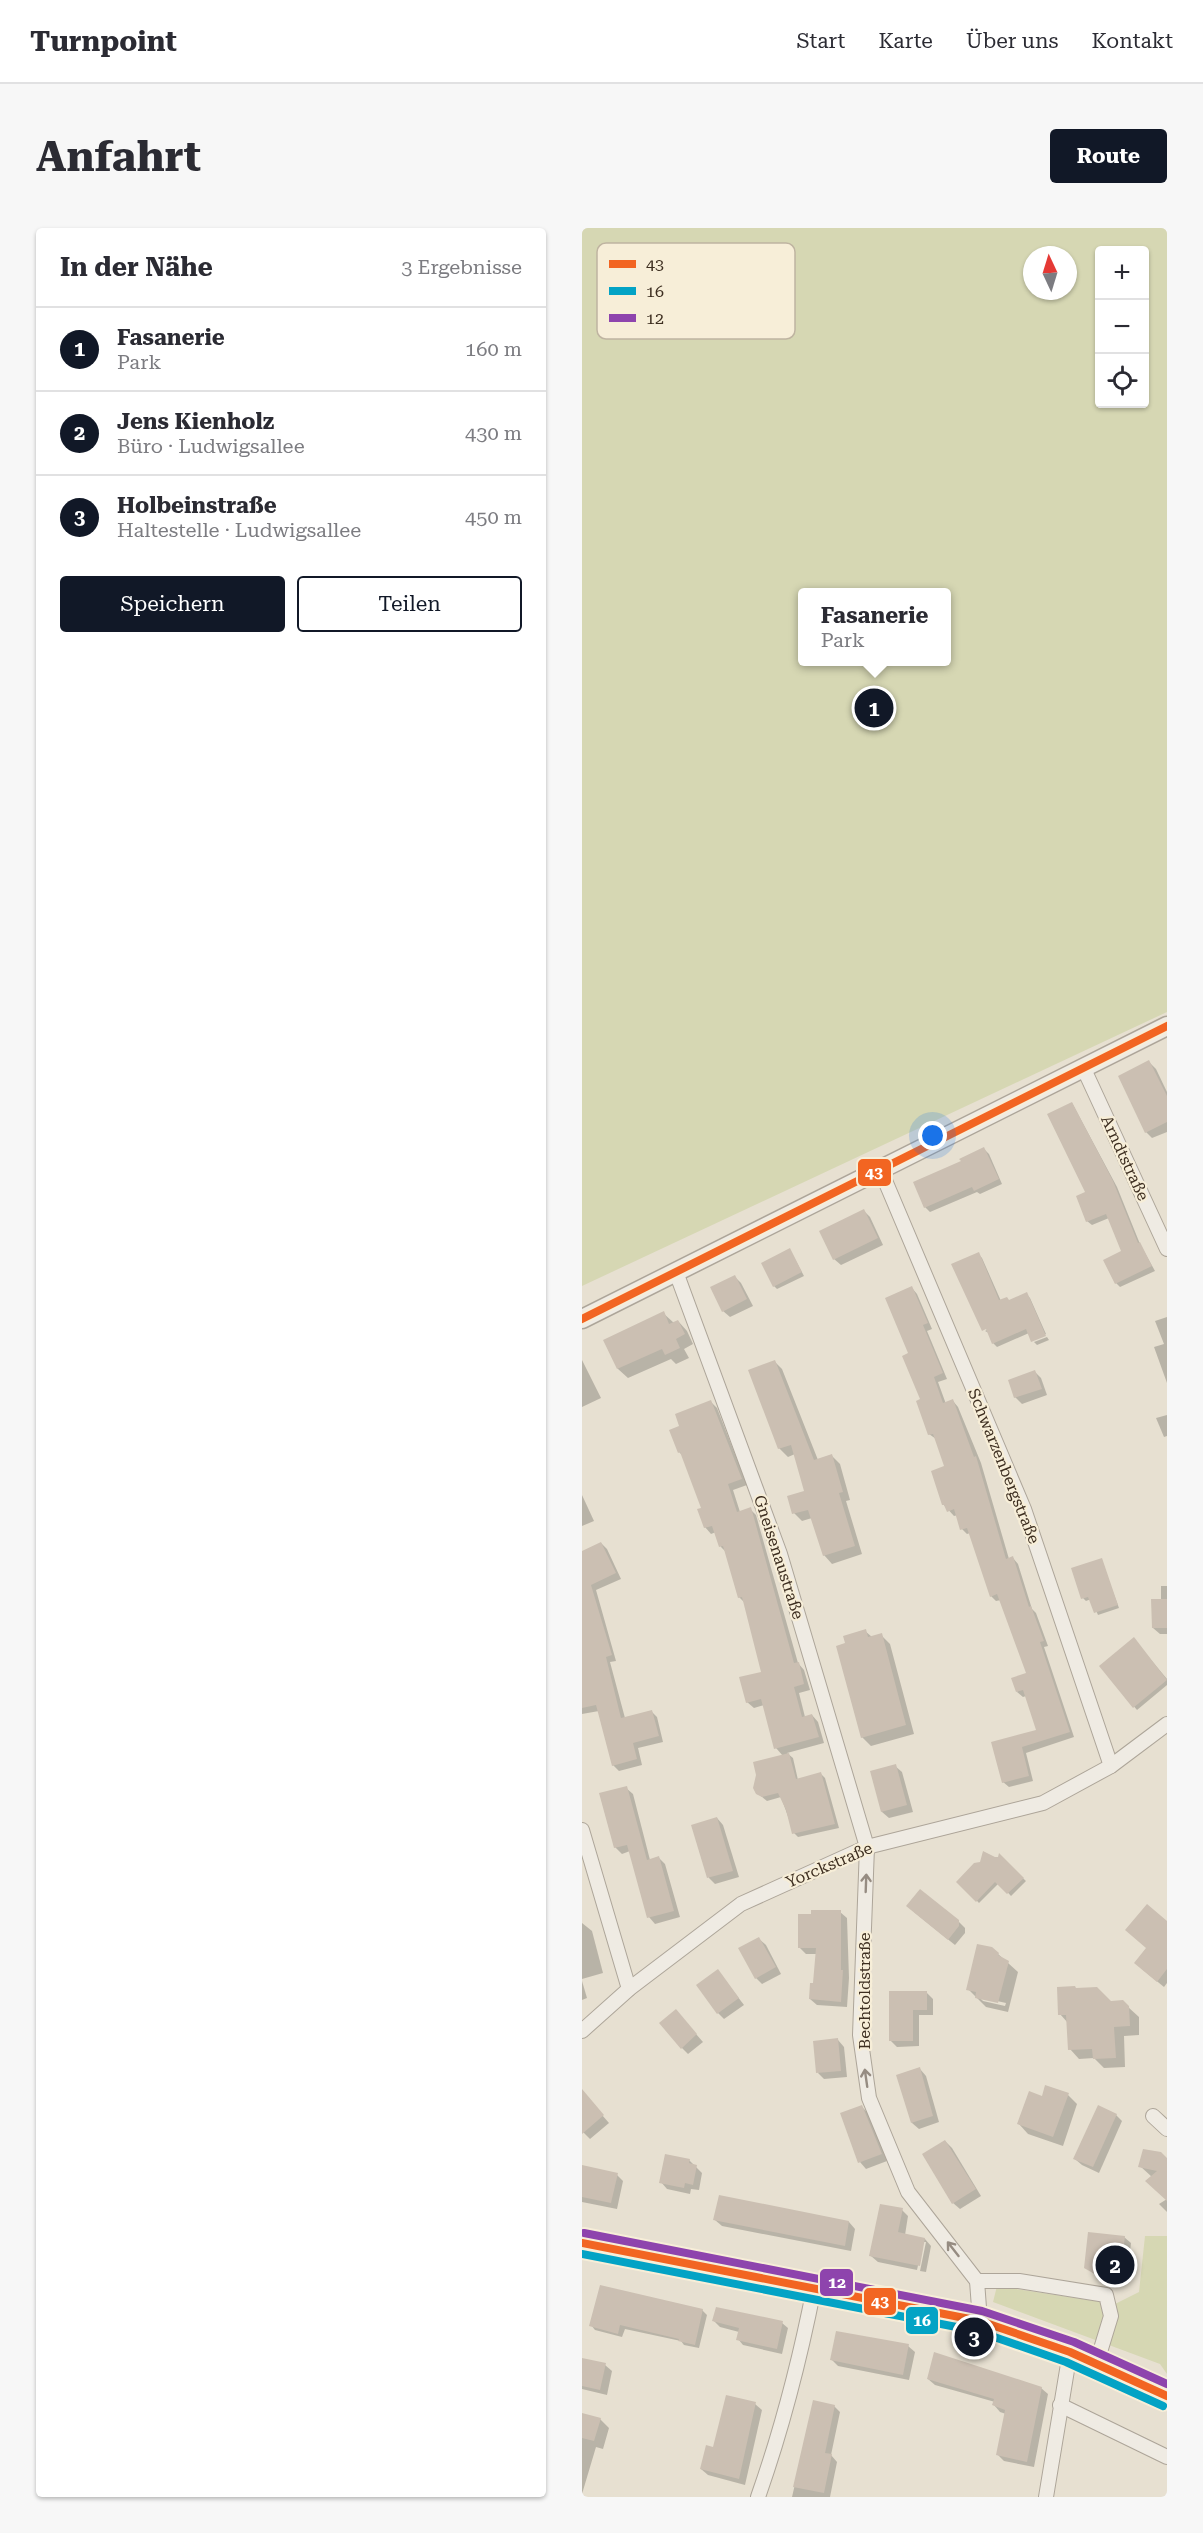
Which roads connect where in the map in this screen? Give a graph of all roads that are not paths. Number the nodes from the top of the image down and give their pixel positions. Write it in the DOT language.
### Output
graph roads {
  1 [pos="1167,1026"];
  2 [pos="1083,1067"];
  3 [pos="881,1171"];
  4 [pos="1167,1249"];
  5 [pos="676,1272"];
  6 [pos="582,1319"];
  7 [pos="1167,1724"];
  8 [pos="1111,1767"];
  9 [pos="582,1830"];
  10 [pos="867,1846"];
  11 [pos="629,1989"];
  12 [pos="582,2031"];
  13 [pos="1153,2116"];
  14 [pos="1167,2129"];
  15 [pos="583,2246"];
  16 [pos="977,2281"];
  17 [pos="814,2288"];
  18 [pos="980,2320"];
  19 [pos="1070,2352"];
  20 [pos="1100,2366"];
  21 [pos="1167,2396"];
  22 [pos="1060,2405"];
  23 [pos="1167,2457"];
  24 [pos="758,2497"];
  25 [pos="1046,2497"];
  1 -- 2 [label="street"];
  2 -- 3 [label="street"];
  2 -- 4 [label="street, Arndtstraße"];
  3 -- 5 [label="street"];
  3 -- 8 [label="street, Schwarzenbergstraße"];
  5 -- 6 [label="street"];
  5 -- 10 [label="street, Gneisenaustraße"];
  7 -- 8 [label="street, Yorckstraße"];
  8 -- 10 [label="street, Yorckstraße"];
  9 -- 11 [label="street"];
  10 -- 11 [label="street, Yorckstraße"];
  16 -- 10 [label="street, Bechtoldstraße, one-way"];
  11 -- 12 [label="street, Yorckstraße"];
  13 -- 14 [label="street"];
  15 -- 17 [label="street"];
  16 -- 18 [label="street"];
  16 -- 20 [label="street"];
  17 -- 18 [label="street"];
  17 -- 24 [label="street"];
  18 -- 19 [label="street"];
  19 -- 20 [label="street"];
  19 -- 22 [label="street"];
  20 -- 21 [label="street"];
  22 -- 23 [label="street"];
  22 -- 25 [label="street"];
}
